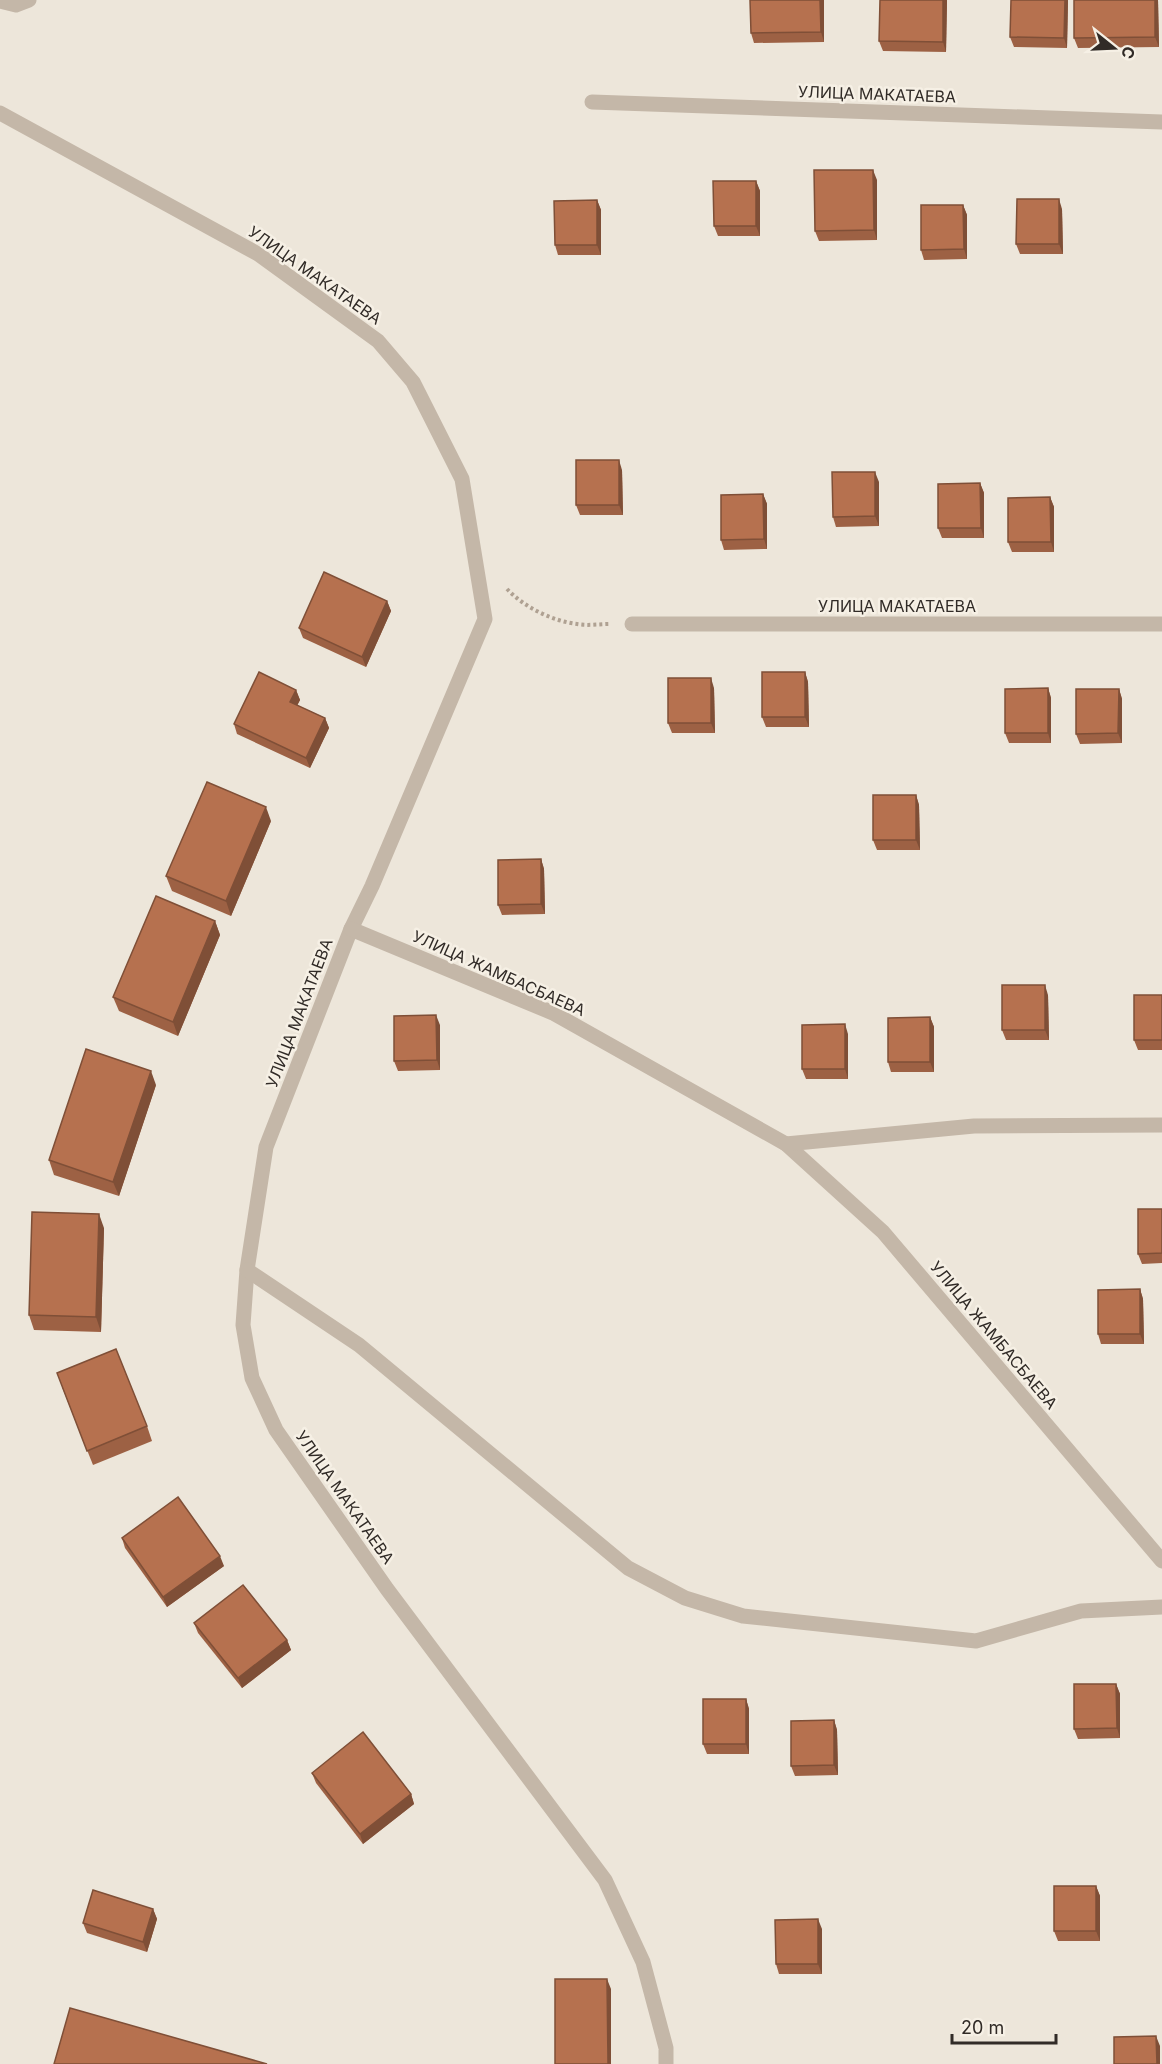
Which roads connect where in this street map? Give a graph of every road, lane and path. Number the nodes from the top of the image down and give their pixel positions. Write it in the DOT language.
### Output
graph roads {
  1 [pos="28,0"];
  2 [pos="0,1"];
  3 [pos="591,102"];
  4 [pos="0,113"];
  5 [pos="1162,122"];
  6 [pos="503,585"];
  7 [pos="632,624"];
  8 [pos="1162,624"];
  9 [pos="351,928"];
  10 [pos="1162,1125"];
  11 [pos="786,1144"];
  12 [pos="247,1270"];
  13 [pos="1162,1562"];
  14 [pos="1162,1607"];
  15 [pos="666,2064"];
  1 -- 2 [label="street"];
  3 -- 5 [label="street, УЛИЦА МАКАТАЕВА"];
  4 -- 9 [label="street, УЛИЦА МАКАТАЕВА"];
  6 -- 7 [label="path"];
  7 -- 8 [label="street, УЛИЦА МАКАТАЕВА"];
  9 -- 11 [label="street, УЛИЦА ЖАМБАСБАЕВА"];
  9 -- 12 [label="street, УЛИЦА МАКАТАЕВА"];
  10 -- 11 [label="street"];
  11 -- 13 [label="street, УЛИЦА ЖАМБАСБАЕВА"];
  12 -- 14 [label="street"];
  12 -- 15 [label="street, УЛИЦА МАКАТАЕВА"];
}
